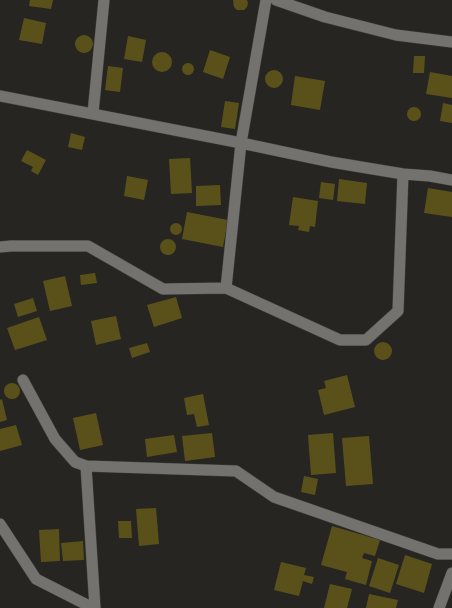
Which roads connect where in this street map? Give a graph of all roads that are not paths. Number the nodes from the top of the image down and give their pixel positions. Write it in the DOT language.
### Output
graph roads {
  1 [pos="104,0"];
  2 [pos="266,0"];
  3 [pos="276,0"];
  4 [pos="452,42"];
  5 [pos="0,96"];
  6 [pos="92,113"];
  7 [pos="241,142"];
  8 [pos="403,174"];
  9 [pos="452,180"];
  10 [pos="0,247"];
  11 [pos="226,288"];
  12 [pos="23,380"];
  13 [pos="86,466"];
  14 [pos="0,524"];
  15 [pos="452,554"];
  16 [pos="452,573"];
  17 [pos="94,608"];
  18 [pos="439,608"];
  1 -- 6 [label="street"];
  2 -- 7 [label="street"];
  3 -- 4 [label="street"];
  5 -- 6 [label="street"];
  6 -- 7 [label="street"];
  7 -- 8 [label="street"];
  7 -- 11 [label="street"];
  8 -- 9 [label="street"];
  8 -- 11 [label="street"];
  10 -- 11 [label="street"];
  12 -- 13 [label="street"];
  13 -- 15 [label="street"];
  13 -- 17 [label="street"];
  14 -- 17 [label="street"];
  16 -- 18 [label="street"];
}
